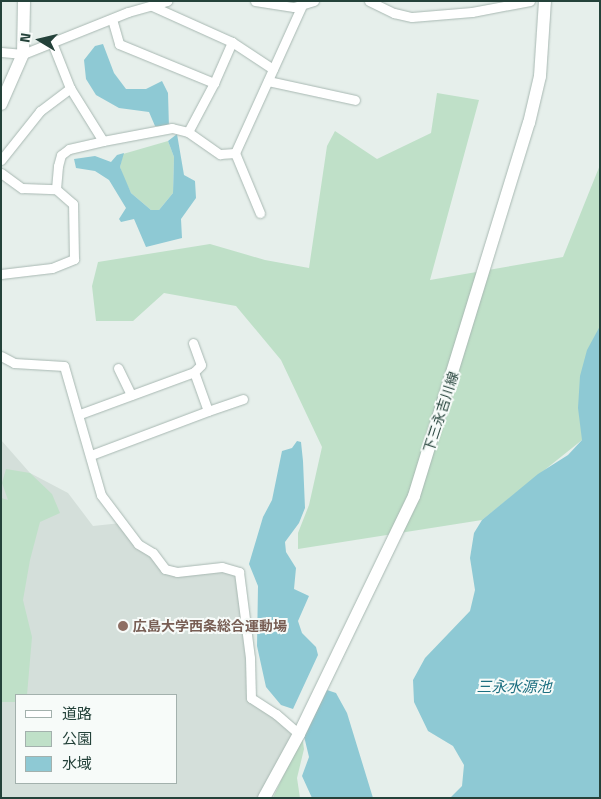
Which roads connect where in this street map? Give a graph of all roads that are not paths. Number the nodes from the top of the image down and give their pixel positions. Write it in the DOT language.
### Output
graph roads {
  1 [pos="24,1"];
  2 [pos="166,1"];
  3 [pos="255,1"];
  4 [pos="314,1"];
  5 [pos="369,1"];
  6 [pos="530,1"];
  7 [pos="545,1"];
  8 [pos="302,5"];
  9 [pos="152,6"];
  10 [pos="112,19"];
  11 [pos="232,42"];
  12 [pos="53,45"];
  13 [pos="1,52"];
  14 [pos="23,54"];
  15 [pos="273,69"];
  16 [pos="268,81"];
  17 [pos="214,83"];
  18 [pos="70,88"];
  19 [pos="355,100"];
  20 [pos="1,104"];
  21 [pos="188,132"];
  22 [pos="103,141"];
  23 [pos="235,154"];
  24 [pos="1,160"];
  25 [pos="1,173"];
  26 [pos="56,189"];
  27 [pos="260,213"];
  28 [pos="1,274"];
  29 [pos="193,343"];
  30 [pos="1,356"];
  31 [pos="118,368"];
  32 [pos="194,372"];
  33 [pos="131,395"];
  34 [pos="243,398"];
  35 [pos="208,411"];
  36 [pos="80,414"];
  37 [pos="91,455"];
  38 [pos="299,734"];
  39 [pos="264,798"];
  1 -- 14 [label="main road"];
  2 -- 9 [label="street"];
  3 -- 8 [label="street"];
  4 -- 8 [label="street"];
  5 -- 6 [label="street"];
  7 -- 38 [label="main road, 下三永吉川線"];
  8 -- 15 [label="street"];
  9 -- 10 [label="street"];
  9 -- 11 [label="street"];
  10 -- 12 [label="street"];
  10 -- 17 [label="street"];
  11 -- 15 [label="street"];
  11 -- 17 [label="street"];
  12 -- 14 [label="street"];
  12 -- 18 [label="street"];
  13 -- 14 [label="street"];
  14 -- 20 [label="main road"];
  15 -- 16 [label="street"];
  16 -- 19 [label="street"];
  16 -- 23 [label="street"];
  17 -- 21 [label="street"];
  18 -- 22 [label="street"];
  18 -- 24 [label="street"];
  21 -- 22 [label="street"];
  21 -- 23 [label="street"];
  22 -- 26 [label="street"];
  23 -- 27 [label="street"];
  25 -- 26 [label="street"];
  26 -- 28 [label="street"];
  29 -- 32 [label="street"];
  30 -- 36 [label="street"];
  31 -- 33 [label="street"];
  32 -- 33 [label="street"];
  32 -- 35 [label="street"];
  33 -- 36 [label="street"];
  34 -- 35 [label="street"];
  35 -- 37 [label="street"];
  36 -- 37 [label="street"];
  37 -- 38 [label="street"];
  38 -- 39 [label="main road, 下三永吉川線"];
}
